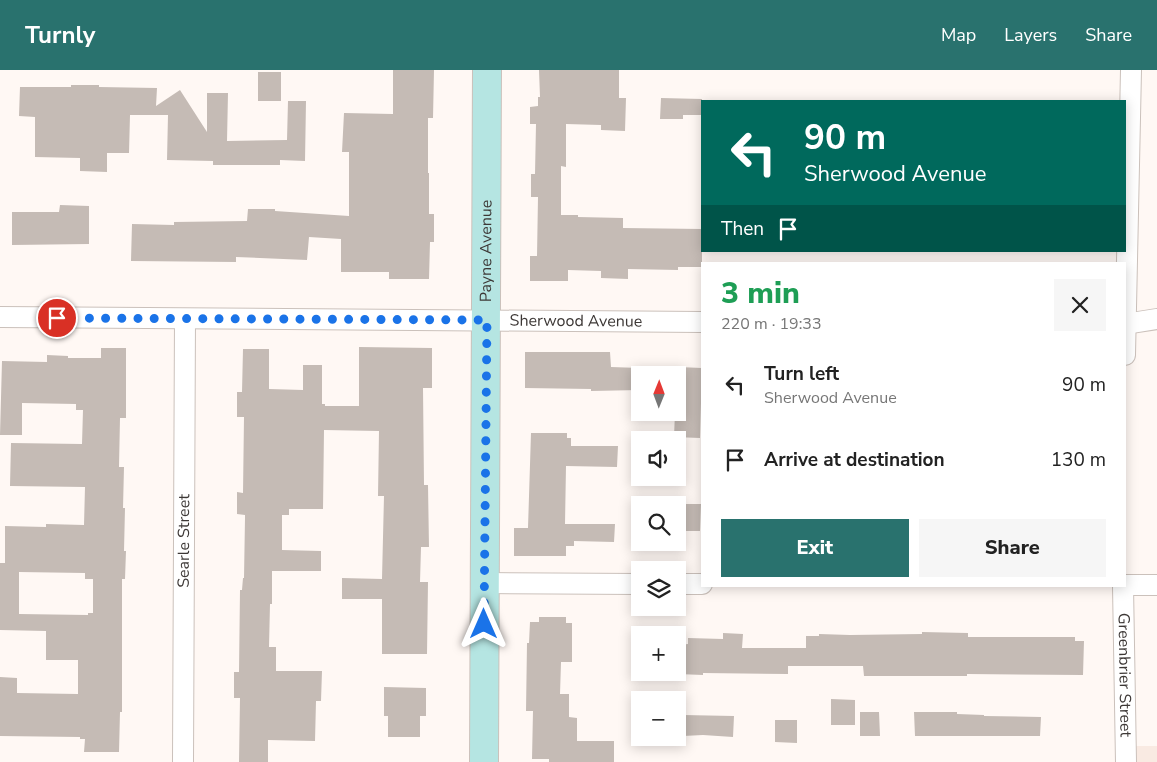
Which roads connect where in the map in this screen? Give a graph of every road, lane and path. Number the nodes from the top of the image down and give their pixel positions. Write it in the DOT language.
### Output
graph roads {
  1 [pos="487,70"];
  2 [pos="1131,70"];
  3 [pos="1126,282"];
  4 [pos="0,317"];
  5 [pos="185,319"];
  6 [pos="1157,319"];
  7 [pos="487,320"];
  8 [pos="701,322"];
  9 [pos="1126,324"];
  10 [pos="485,583"];
  11 [pos="631,584"];
  12 [pos="686,584"];
  13 [pos="701,584"];
  14 [pos="1157,585"];
  15 [pos="1126,586"];
  16 [pos="1124,587"];
  17 [pos="183,762"];
  18 [pos="484,762"];
  19 [pos="1126,762"];
  1 -- 7 [label="street, Payne Avenue"];
  2 -- 3 [label="street"];
  4 -- 5 [label="street, Sherwood Avenue"];
  5 -- 7 [label="street, Sherwood Avenue"];
  5 -- 17 [label="street, Searle Street"];
  6 -- 9 [label="street"];
  7 -- 8 [label="street, Sherwood Avenue"];
  7 -- 10 [label="street, Payne Avenue"];
  10 -- 11 [label="street"];
  10 -- 18 [label="street, Payne Avenue"];
  12 -- 13 [label="street"];
  14 -- 15 [label="street"];
  16 -- 19 [label="street, Greenbrier Street"];
}
